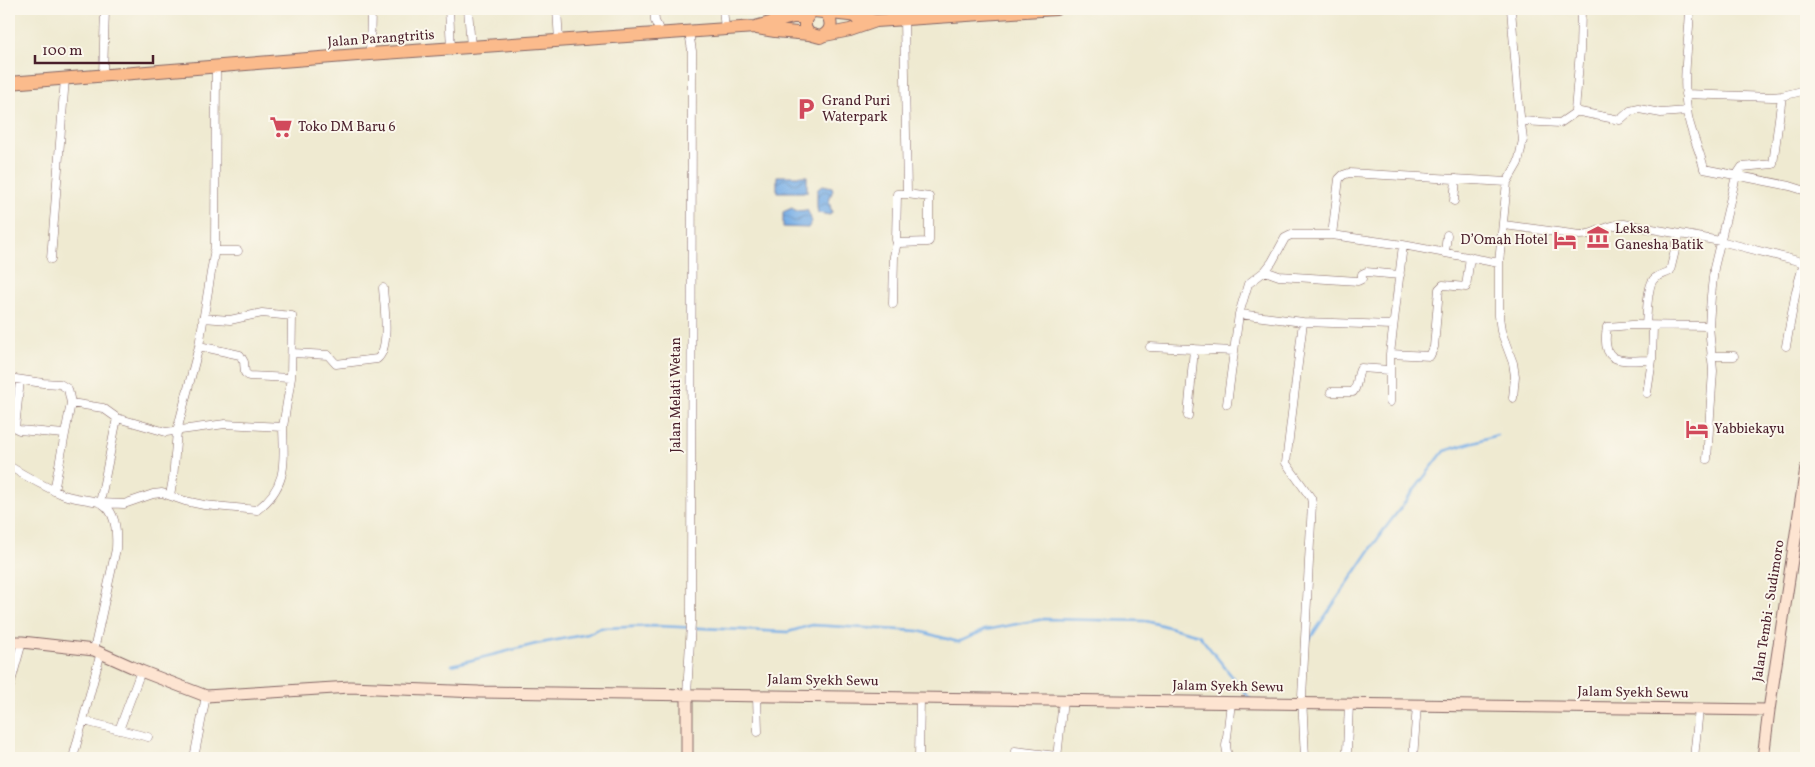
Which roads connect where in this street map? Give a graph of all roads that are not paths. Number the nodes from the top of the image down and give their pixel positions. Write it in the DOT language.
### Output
graph roads {
  1 [pos="105,9"];
  2 [pos="370,9"];
  3 [pos="449,9"];
  4 [pos="468,9"];
  5 [pos="557,9"];
  6 [pos="654,9"];
  7 [pos="723,9"];
  8 [pos="1056,9"];
  9 [pos="1511,9"];
  10 [pos="1581,9"];
  11 [pos="1690,9"];
  12 [pos="1017,10"];
  13 [pos="968,11"];
  14 [pos="826,13"];
  15 [pos="910,15"];
  16 [pos="807,16"];
  17 [pos="876,20"];
  18 [pos="755,27"];
  19 [pos="725,29"];
  20 [pos="689,32"];
  21 [pos="661,34"];
  22 [pos="809,34"];
  23 [pos="825,35"];
  24 [pos="559,41"];
  25 [pos="471,47"];
  26 [pos="451,49"];
  27 [pos="370,54"];
  28 [pos="216,67"];
  29 [pos="103,76"];
  30 [pos="65,78"];
  31 [pos="9,83"];
  32 [pos="1806,90"];
  33 [pos="1685,94"];
  34 [pos="1782,96"];
  35 [pos="1687,111"];
  36 [pos="1576,112"];
  37 [pos="1521,121"];
  38 [pos="1736,176"];
  39 [pos="1456,179"];
  40 [pos="1507,182"];
  41 [pos="1806,191"];
  42 [pos="907,194"];
  43 [pos="1454,201"];
  44 [pos="1504,225"];
  45 [pos="1679,234"];
  46 [pos="1332,235"];
  47 [pos="1447,235"];
  48 [pos="1720,241"];
  49 [pos="897,242"];
  50 [pos="1403,244"];
  51 [pos="214,251"];
  52 [pos="238,251"];
  53 [pos="1444,252"];
  54 [pos="1470,257"];
  55 [pos="50,259"];
  56 [pos="1499,262"];
  57 [pos="1805,262"];
  58 [pos="1265,271"];
  59 [pos="1400,274"];
  60 [pos="383,288"];
  61 [pos="892,304"];
  62 [pos="1239,314"];
  63 [pos="204,318"];
  64 [pos="1303,322"];
  65 [pos="1393,325"];
  66 [pos="1650,326"];
  67 [pos="1709,326"];
  68 [pos="199,346"];
  69 [pos="1786,346"];
  70 [pos="1150,347"];
  71 [pos="1194,349"];
  72 [pos="1234,351"];
  73 [pos="292,353"];
  74 [pos="1390,354"];
  75 [pos="1711,356"];
  76 [pos="1734,356"];
  77 [pos="1652,360"];
  78 [pos="1389,370"];
  79 [pos="9,378"];
  80 [pos="291,378"];
  81 [pos="20,380"];
  82 [pos="1331,392"];
  83 [pos="1647,393"];
  84 [pos="1512,398"];
  85 [pos="1390,402"];
  86 [pos="72,403"];
  87 [pos="1228,404"];
  88 [pos="1188,416"];
  89 [pos="117,418"];
  90 [pos="283,427"];
  91 [pos="177,431"];
  92 [pos="64,434"];
  93 [pos="1707,459"];
  94 [pos="9,466"];
  95 [pos="1806,468"];
  96 [pos="54,491"];
  97 [pos="170,495"];
  98 [pos="100,503"];
  99 [pos="9,642"];
  100 [pos="22,642"];
  101 [pos="97,651"];
  102 [pos="141,671"];
  103 [pos="9,688"];
  104 [pos="687,695"];
  105 [pos="206,696"];
  106 [pos="757,696"];
  107 [pos="920,698"];
  108 [pos="1063,700"];
  109 [pos="1302,701"];
  110 [pos="1231,702"];
  111 [pos="1349,704"];
  112 [pos="1417,705"];
  113 [pos="1699,709"];
  114 [pos="1769,710"];
  115 [pos="84,721"];
  116 [pos="119,730"];
  117 [pos="758,732"];
  118 [pos="148,737"];
  119 [pos="1016,751"];
  120 [pos="1347,752"];
  121 [pos="1057,757"];
  122 [pos="73,758"];
  123 [pos="194,758"];
  124 [pos="686,758"];
  125 [pos="920,758"];
  126 [pos="1228,758"];
  127 [pos="1305,758"];
  128 [pos="1412,758"];
  129 [pos="1694,758"];
  130 [pos="1763,758"];
  1 -- 29 [label="street"];
  2 -- 27 [label="street"];
  3 -- 26 [label="street"];
  4 -- 25 [label="street"];
  5 -- 24 [label="street"];
  6 -- 21 [label="street"];
  7 -- 19 [label="street"];
  8 -- 12 [label="main road"];
  9 -- 37 [label="street"];
  10 -- 36 [label="street"];
  11 -- 33 [label="street"];
  12 -- 13 [label="main road"];
  13 -- 15 [label="main road"];
  14 -- 16 [label="main road"];
  14 -- 17 [label="main road"];
  14 -- 23 [label="main road"];
  15 -- 17 [label="main road"];
  15 -- 42 [label="street"];
  16 -- 18 [label="main road, Jalan Parangtritis"];
  16 -- 22 [label="main road"];
  17 -- 23 [label="main road"];
  18 -- 19 [label="main road, Jalan Parangtritis"];
  18 -- 22 [label="main road, Jalan Parangtritis"];
  19 -- 20 [label="main road, Jalan Parangtritis"];
  20 -- 21 [label="main road, Jalan Parangtritis"];
  20 -- 104 [label="street, Jalan Melati Wetan"];
  21 -- 24 [label="main road, Jalan Parangtritis"];
  22 -- 23 [label="main road"];
  24 -- 25 [label="main road, Jalan Parangtritis"];
  25 -- 26 [label="main road, Jalan Parangtritis"];
  26 -- 27 [label="main road, Jalan Parangtritis"];
  27 -- 28 [label="main road, Jalan Parangtritis"];
  28 -- 29 [label="main road, Jalan Parangtritis"];
  28 -- 51 [label="street"];
  29 -- 30 [label="main road, Jalan Parangtritis"];
  30 -- 31 [label="main road, Jalan Parangtritis"];
  30 -- 55 [label="street"];
  32 -- 34 [label="street"];
  33 -- 34 [label="street"];
  33 -- 35 [label="street"];
  34 -- 38 [label="street"];
  35 -- 36 [label="street"];
  35 -- 38 [label="street"];
  36 -- 37 [label="street"];
  37 -- 40 [label="street"];
  38 -- 41 [label="street"];
  38 -- 48 [label="street"];
  39 -- 40 [label="street"];
  39 -- 43 [label="street"];
  39 -- 46 [label="street"];
  40 -- 44 [label="street"];
  42 -- 49 [label="street"];
  42 -- 49 [label="street"];
  44 -- 45 [label="street"];
  44 -- 56 [label="street"];
  45 -- 48 [label="street"];
  45 -- 66 [label="street"];
  46 -- 50 [label="street"];
  46 -- 58 [label="street"];
  47 -- 53 [label="street"];
  48 -- 57 [label="street"];
  48 -- 67 [label="street"];
  49 -- 61 [label="street"];
  50 -- 53 [label="street"];
  50 -- 59 [label="street"];
  51 -- 52 [label="street"];
  51 -- 63 [label="street"];
  53 -- 54 [label="street"];
  54 -- 56 [label="street"];
  54 -- 74 [label="street"];
  56 -- 84 [label="street"];
  57 -- 69 [label="street"];
  58 -- 59 [label="street"];
  58 -- 62 [label="street"];
  59 -- 65 [label="street"];
  60 -- 73 [label="street"];
  62 -- 64 [label="street"];
  62 -- 72 [label="street"];
  63 -- 68 [label="street"];
  63 -- 73 [label="street"];
  64 -- 65 [label="street"];
  64 -- 109 [label="street"];
  65 -- 74 [label="street"];
  66 -- 67 [label="street"];
  66 -- 77 [label="street"];
  66 -- 77 [label="street"];
  67 -- 75 [label="street"];
  68 -- 80 [label="street"];
  68 -- 91 [label="street"];
  70 -- 71 [label="street"];
  71 -- 72 [label="street"];
  71 -- 88 [label="street"];
  72 -- 87 [label="street"];
  73 -- 80 [label="street"];
  74 -- 78 [label="street"];
  75 -- 76 [label="street"];
  75 -- 93 [label="street"];
  77 -- 83 [label="street"];
  78 -- 82 [label="street"];
  78 -- 85 [label="street"];
  79 -- 81 [label="street"];
  80 -- 90 [label="street"];
  81 -- 86 [label="street"];
  81 -- 92 [label="street"];
  86 -- 89 [label="street"];
  86 -- 92 [label="street"];
  89 -- 91 [label="street"];
  89 -- 98 [label="street"];
  90 -- 91 [label="street"];
  90 -- 97 [label="street"];
  91 -- 97 [label="street"];
  92 -- 96 [label="street"];
  94 -- 96 [label="street"];
  95 -- 114 [label="street, Jalan Tembi - Sudimoro"];
  96 -- 98 [label="street"];
  97 -- 98 [label="street"];
  98 -- 101 [label="street"];
  99 -- 100 [label="street"];
  100 -- 101 [label="street"];
  100 -- 103 [label="street"];
  101 -- 102 [label="street"];
  101 -- 115 [label="street"];
  102 -- 105 [label="street"];
  102 -- 116 [label="street"];
  104 -- 105 [label="street, Jalam Syekh Sewu"];
  104 -- 106 [label="street, Jalam Syekh Sewu"];
  104 -- 124 [label="street, Jalan Melati Wetan"];
  105 -- 123 [label="street"];
  106 -- 107 [label="street, Jalam Syekh Sewu"];
  106 -- 117 [label="street"];
  107 -- 108 [label="street, Jalam Syekh Sewu"];
  107 -- 125 [label="street"];
  108 -- 110 [label="street, Jalam Syekh Sewu"];
  108 -- 121 [label="street"];
  109 -- 110 [label="street, Jalam Syekh Sewu"];
  109 -- 111 [label="street, Jalam Syekh Sewu"];
  109 -- 127 [label="street"];
  110 -- 126 [label="street"];
  111 -- 112 [label="street, Jalam Syekh Sewu"];
  111 -- 120 [label="street"];
  112 -- 113 [label="street, Jalam Syekh Sewu"];
  112 -- 128 [label="street"];
  113 -- 114 [label="street, Jalam Syekh Sewu"];
  113 -- 129 [label="street"];
  114 -- 130 [label="street, Jalan Tembi - Sudimoro"];
  115 -- 116 [label="street"];
  115 -- 122 [label="street"];
  116 -- 118 [label="street"];
  119 -- 121 [label="street"];
}
